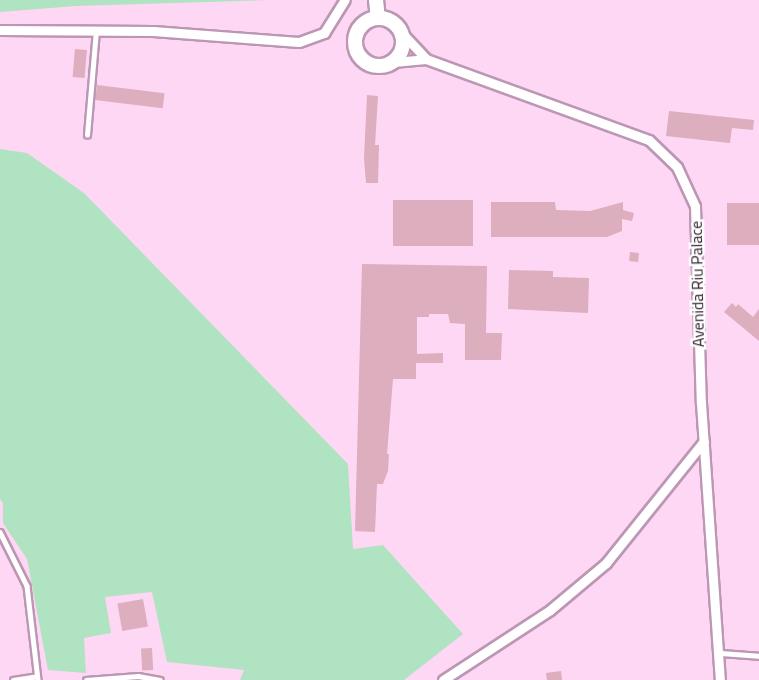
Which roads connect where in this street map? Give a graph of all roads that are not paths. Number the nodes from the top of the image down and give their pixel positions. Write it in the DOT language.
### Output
graph roads {
  1 [pos="345,0"];
  2 [pos="376,0"];
  3 [pos="378,18"];
  4 [pos="0,30"];
  5 [pos="96,31"];
  6 [pos="402,33"];
  7 [pos="426,59"];
  8 [pos="393,62"];
  9 [pos="87,135"];
  10 [pos="704,441"];
  11 [pos="0,532"];
  12 [pos="720,653"];
  13 [pos="759,656"];
  14 [pos="464,669"];
  15 [pos="37,678"];
  16 [pos="13,680"];
  17 [pos="86,680"];
  18 [pos="160,680"];
  19 [pos="443,680"];
  20 [pos="464,680"];
  21 [pos="720,680"];
  1 -- 5 [label="street"];
  2 -- 3 [label="street"];
  3 -- 6 [label="street"];
  3 -- 8 [label="street"];
  4 -- 5 [label="street"];
  5 -- 9 [label="lane"];
  6 -- 7 [label="street, Avenida Riu Palace"];
  6 -- 8 [label="street"];
  7 -- 8 [label="street, Avenida Riu Palace"];
  7 -- 10 [label="street, Avenida Riu Palace"];
  10 -- 12 [label="street, Avenida Riu Palace"];
  10 -- 14 [label="street"];
  11 -- 15 [label="lane"];
  12 -- 13 [label="lane"];
  12 -- 21 [label="street, Avenida Riu Palace"];
  14 -- 19 [label="street"];
  14 -- 20 [label="street"];
  15 -- 16 [label="lane"];
  17 -- 18 [label="lane"];
}
